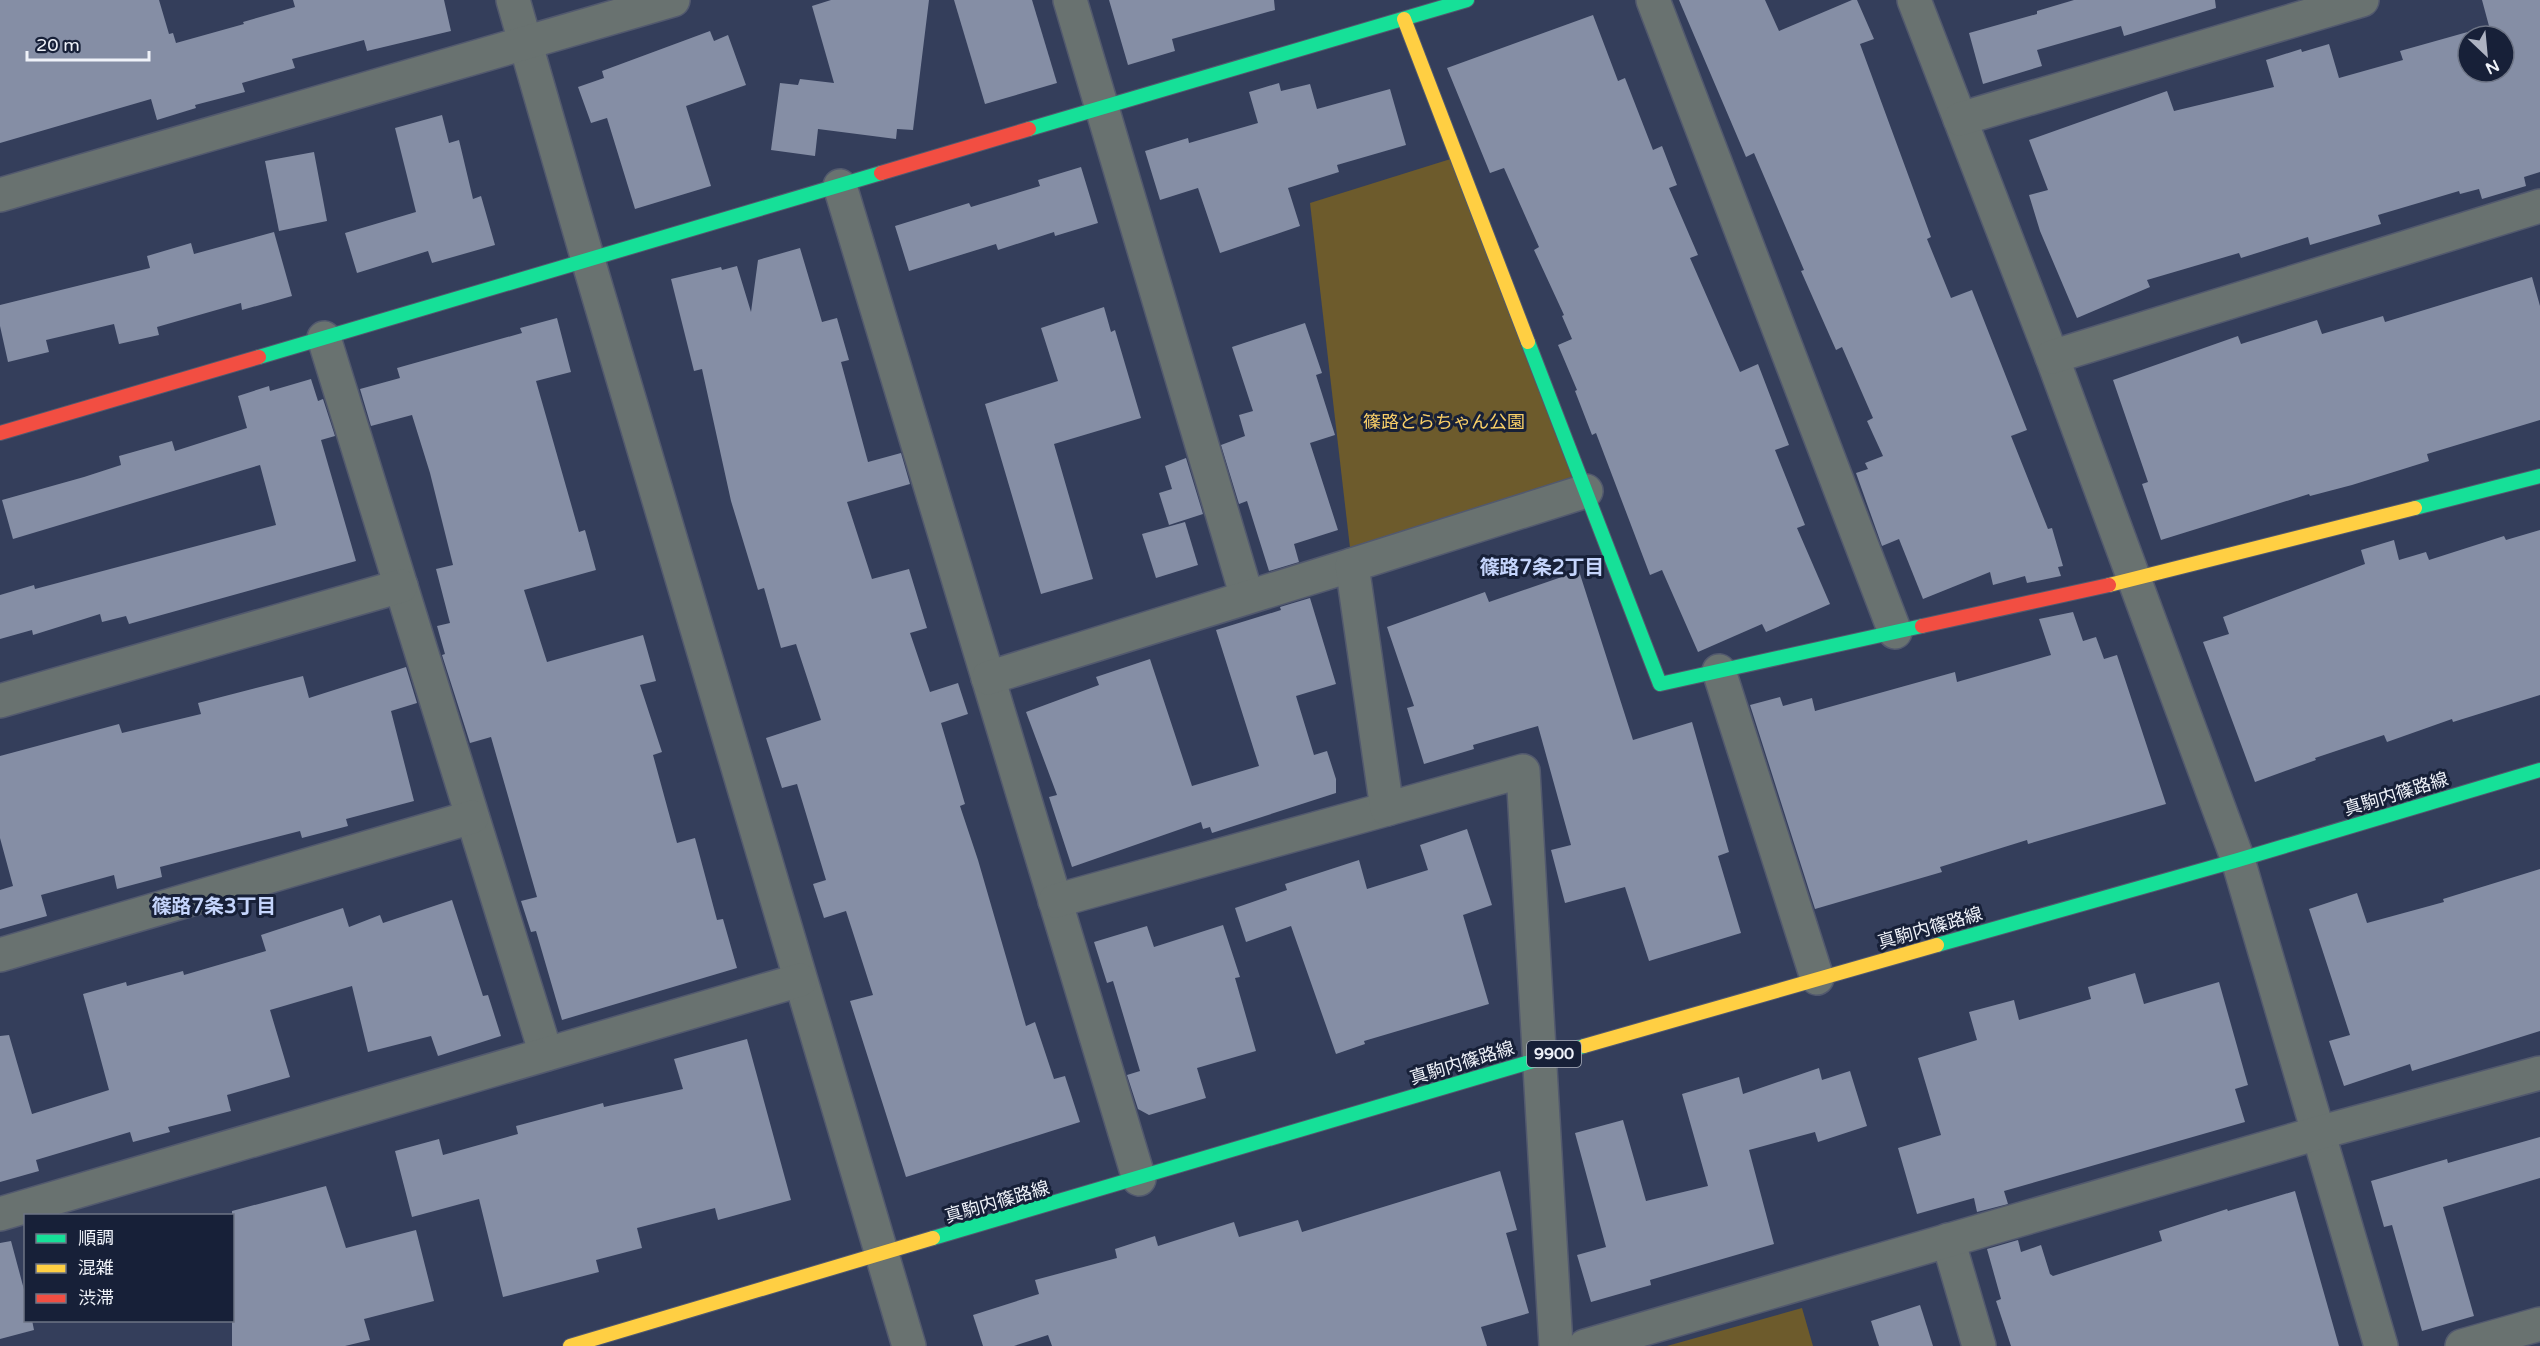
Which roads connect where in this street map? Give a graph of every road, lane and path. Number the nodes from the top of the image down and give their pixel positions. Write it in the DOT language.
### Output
graph roads {
  1 [pos="513,0"];
  2 [pos="673,0"];
  3 [pos="1070,0"];
  4 [pos="1467,0"];
  5 [pos="1653,0"];
  6 [pos="1914,0"];
  7 [pos="2362,0"];
  8 [pos="1404,19"];
  9 [pos="525,43"];
  10 [pos="1102,108"];
  11 [pos="1960,119"];
  12 [pos="840,186"];
  13 [pos="0,195"];
  14 [pos="2540,206"];
  15 [pos="588,260"];
  16 [pos="324,338"];
  17 [pos="2052,357"];
  18 [pos="0,433"];
  19 [pos="2540,476"];
  20 [pos="1586,491"];
  21 [pos="1352,565"];
  22 [pos="2134,579"];
  23 [pos="401,586"];
  24 [pos="1247,597"];
  25 [pos="1895,632"];
  26 [pos="1719,671"];
  27 [pos="988,678"];
  28 [pos="0,701"];
  29 [pos="2540,770"];
  30 [pos="1387,809"];
  31 [pos="472,817"];
  32 [pos="2238,860"];
  33 [pos="1055,902"];
  34 [pos="0,955"];
  35 [pos="1817,978"];
  36 [pos="800,980"];
  37 [pos="546,1054"];
  38 [pos="1538,1059"];
  39 [pos="2540,1073"];
  40 [pos="2318,1133"];
  41 [pos="1139,1179"];
  42 [pos="0,1214"];
  43 [pos="1948,1240"];
  44 [pos="881,1255"];
  45 [pos="2540,1324"];
  46 [pos="633,1337"];
  47 [pos="570,1346"];
  48 [pos="909,1346"];
  49 [pos="1556,1346"];
  50 [pos="1585,1346"];
  51 [pos="1979,1346"];
  52 [pos="2380,1346"];
  53 [pos="2462,1346"];
  1 -- 9 [label="street"];
  2 -- 9 [label="street"];
  3 -- 10 [label="street"];
  4 -- 8 [label="street"];
  5 -- 25 [label="street"];
  6 -- 11 [label="street"];
  7 -- 11 [label="street"];
  8 -- 10 [label="street"];
  8 -- 20 [label="street"];
  9 -- 13 [label="street"];
  9 -- 15 [label="street"];
  10 -- 12 [label="street"];
  10 -- 24 [label="street"];
  11 -- 17 [label="street"];
  12 -- 15 [label="street"];
  12 -- 27 [label="street"];
  14 -- 17 [label="street"];
  15 -- 16 [label="street"];
  15 -- 36 [label="street"];
  16 -- 18 [label="street"];
  16 -- 23 [label="street"];
  17 -- 22 [label="street"];
  19 -- 22 [label="street"];
  20 -- 21 [label="street"];
  20 -- 26 [label="street"];
  21 -- 24 [label="street"];
  21 -- 30 [label="street"];
  22 -- 25 [label="street"];
  22 -- 32 [label="street"];
  23 -- 28 [label="street"];
  23 -- 31 [label="street"];
  24 -- 27 [label="street"];
  25 -- 26 [label="street"];
  26 -- 35 [label="street"];
  27 -- 33 [label="street"];
  29 -- 32 [label="street, 真駒内篠路線 / 9900"];
  30 -- 33 [label="street"];
  30 -- 38 [label="street"];
  31 -- 34 [label="street"];
  31 -- 37 [label="street"];
  32 -- 35 [label="street, 真駒内篠路線 / 9900"];
  32 -- 40 [label="street"];
  33 -- 41 [label="street"];
  35 -- 38 [label="street, 真駒内篠路線 / 9900"];
  36 -- 37 [label="street"];
  36 -- 44 [label="street"];
  37 -- 42 [label="street"];
  38 -- 41 [label="street, 真駒内篠路線 / 9900"];
  38 -- 49 [label="street"];
  39 -- 40 [label="street"];
  40 -- 43 [label="street"];
  40 -- 52 [label="street"];
  41 -- 44 [label="street, 真駒内篠路線 / 9900"];
  43 -- 50 [label="street"];
  43 -- 51 [label="street"];
  44 -- 46 [label="street, 真駒内篠路線 / 9900"];
  44 -- 48 [label="street"];
  45 -- 53 [label="street"];
  46 -- 47 [label="street, 真駒内篠路線 / 9900"];
}
